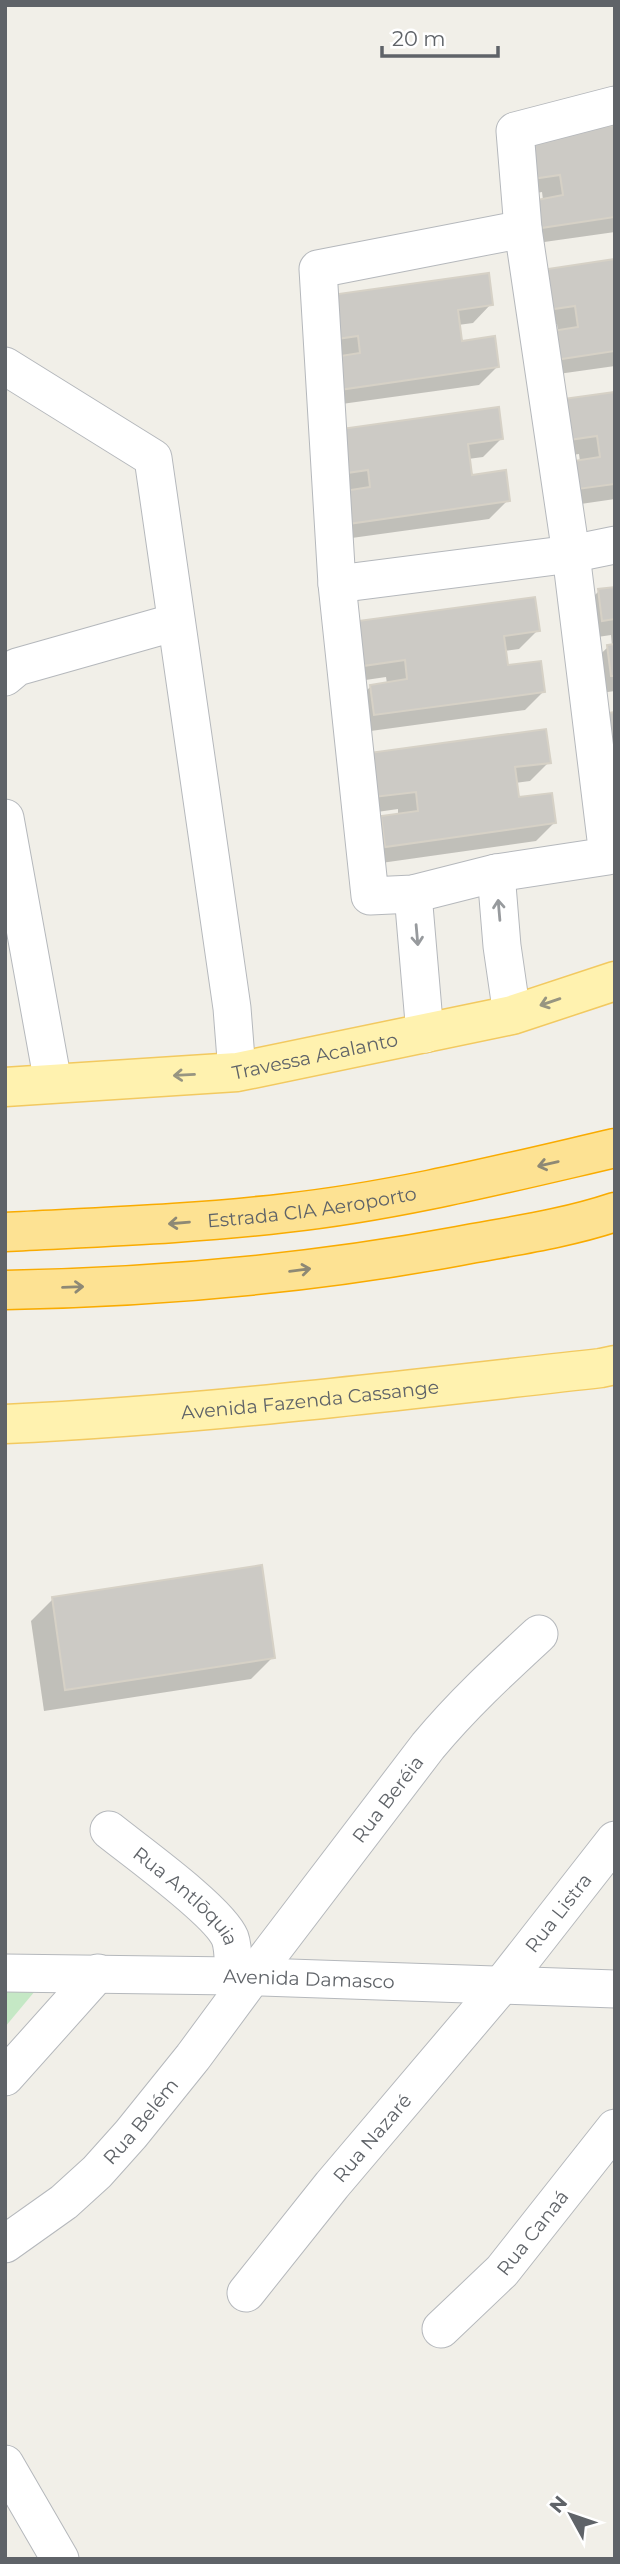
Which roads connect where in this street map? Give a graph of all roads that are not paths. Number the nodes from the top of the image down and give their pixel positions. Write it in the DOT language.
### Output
graph roads {
  1 [pos="615,105"];
  2 [pos="523,229"];
  3 [pos="5,366"];
  4 [pos="615,545"];
  5 [pos="571,554"];
  6 [pos="337,584"];
  7 [pos="176,622"];
  8 [pos="5,677"];
  9 [pos="5,818"];
  10 [pos="496,873"];
  11 [pos="413,894"];
  12 [pos="615,981"];
  13 [pos="512,1015"];
  14 [pos="425,1034"];
  15 [pos="237,1072"];
  16 [pos="53,1083"];
  17 [pos="5,1087"];
  18 [pos="615,1148"];
  19 [pos="615,1212"];
  20 [pos="5,1232"];
  21 [pos="5,1290"];
  22 [pos="615,1365"];
  23 [pos="5,1424"];
  24 [pos="539,1634"];
  25 [pos="109,1830"];
  26 [pos="615,1840"];
  27 [pos="5,1973"];
  28 [pos="98,1973"];
  29 [pos="243,1977"];
  30 [pos="500,1987"];
  31 [pos="615,1989"];
  32 [pos="5,2077"];
  33 [pos="615,2128"];
  34 [pos="5,2244"];
  35 [pos="246,2293"];
  36 [pos="441,2329"];
  37 [pos="5,2464"];
  38 [pos="61,2559"];
  1 -- 2 [label="street"];
  2 -- 5 [label="street"];
  2 -- 6 [label="street"];
  3 -- 7 [label="street"];
  4 -- 5 [label="street"];
  5 -- 6 [label="street"];
  5 -- 10 [label="street"];
  6 -- 11 [label="street"];
  7 -- 8 [label="street"];
  7 -- 15 [label="street"];
  9 -- 16 [label="street"];
  10 -- 11 [label="street"];
  13 -- 10 [label="street, one-way"];
  11 -- 14 [label="street, one-way"];
  12 -- 13 [label="main road, Travessa Acalanto, one-way"];
  13 -- 14 [label="main road, Travessa Acalanto"];
  14 -- 15 [label="main road, Travessa Acalanto"];
  15 -- 16 [label="main road, Travessa Acalanto, one-way"];
  16 -- 17 [label="main road, Travessa Acalanto"];
  18 -- 20 [label="highway, Estrada CIA Aeroporto, one-way"];
  21 -- 19 [label="highway, one-way"];
  22 -- 23 [label="main road, Avenida Fazenda Cassange"];
  24 -- 29 [label="street, Rua Beréia"];
  25 -- 29 [label="street, Rua Antlōquia"];
  26 -- 30 [label="street, Rua Listra"];
  27 -- 28 [label="street, Avenida Damasco"];
  28 -- 29 [label="street, Avenida Damasco"];
  28 -- 32 [label="street"];
  29 -- 30 [label="street, Avenida Damasco"];
  29 -- 34 [label="street, Rua Belém"];
  30 -- 31 [label="street, Avenida Damasco"];
  30 -- 35 [label="street, Rua Nazaré"];
  33 -- 36 [label="street, Rua Canaá"];
  37 -- 38 [label="street"];
}
